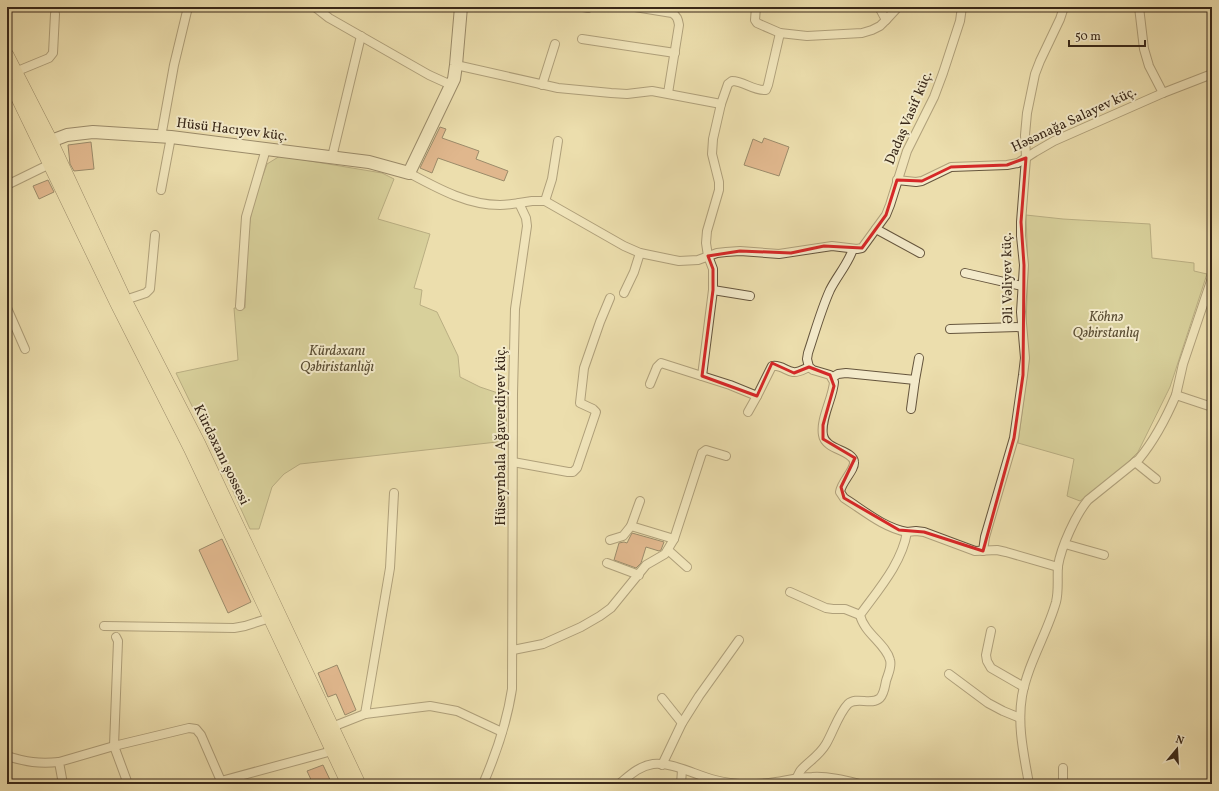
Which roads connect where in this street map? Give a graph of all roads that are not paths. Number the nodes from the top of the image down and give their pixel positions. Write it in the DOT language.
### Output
graph roads {
  1 [pos="188,7"];
  2 [pos="315,7"];
  3 [pos="461,7"];
  4 [pos="635,7"];
  5 [pos="756,7"];
  6 [pos="879,7"];
  7 [pos="898,7"];
  8 [pos="962,7"];
  9 [pos="1064,7"];
  10 [pos="1139,7"];
  11 [pos="55,14"];
  12 [pos="886,20"];
  13 [pos="780,33"];
  14 [pos="361,36"];
  15 [pos="582,39"];
  16 [pos="554,44"];
  17 [pos="675,53"];
  18 [pos="7,55"];
  19 [pos="456,65"];
  20 [pos="11,74"];
  21 [pos="1212,74"];
  22 [pos="451,85"];
  23 [pos="542,85"];
  24 [pos="1163,93"];
  25 [pos="668,94"];
  26 [pos="721,104"];
  27 [pos="166,137"];
  28 [pos="558,141"];
  29 [pos="46,144"];
  30 [pos="266,148"];
  31 [pos="332,157"];
  32 [pos="1026,158"];
  33 [pos="50,164"];
  34 [pos="409,173"];
  35 [pos="897,180"];
  36 [pos="7,185"];
  37 [pos="160,190"];
  38 [pos="545,202"];
  39 [pos="519,203"];
  40 [pos="876,229"];
  41 [pos="155,235"];
  42 [pos="853,249"];
  43 [pos="640,252"];
  44 [pos="920,253"];
  45 [pos="708,256"];
  46 [pos="966,273"];
  47 [pos="1212,278"];
  48 [pos="1022,286"];
  49 [pos="714,290"];
  50 [pos="624,293"];
  51 [pos="750,296"];
  52 [pos="610,298"];
  53 [pos="126,300"];
  54 [pos="240,306"];
  55 [pos="7,308"];
  56 [pos="1022,327"];
  57 [pos="950,329"];
  58 [pos="25,350"];
  59 [pos="919,358"];
  60 [pos="808,367"];
  61 [pos="702,376"];
  62 [pos="833,377"];
  63 [pos="915,380"];
  64 [pos="650,384"];
  65 [pos="1176,395"];
  66 [pos="757,396"];
  67 [pos="1212,407"];
  68 [pos="911,409"];
  69 [pos="748,412"];
  70 [pos="194,446"];
  71 [pos="726,456"];
  72 [pos="514,462"];
  73 [pos="1135,462"];
  74 [pos="1156,479"];
  75 [pos="394,493"];
  76 [pos="640,501"];
  77 [pos="631,526"];
  78 [pos="907,532"];
  79 [pos="674,539"];
  80 [pos="610,540"];
  81 [pos="1065,544"];
  82 [pos="668,550"];
  83 [pos="983,551"];
  84 [pos="1104,555"];
  85 [pos="607,563"];
  86 [pos="686,567"];
  87 [pos="1058,568"];
  88 [pos="639,575"];
  89 [pos="790,592"];
  90 [pos="860,615"];
  91 [pos="270,618"];
  92 [pos="104,626"];
  93 [pos="991,631"];
  94 [pos="116,637"];
  95 [pos="739,640"];
  96 [pos="513,650"];
  97 [pos="949,674"];
  98 [pos="1024,687"];
  99 [pos="662,698"];
  100 [pos="365,714"];
  101 [pos="1020,718"];
  102 [pos="682,723"];
  103 [pos="332,727"];
  104 [pos="502,732"];
  105 [pos="114,746"];
  106 [pos="332,751"];
  107 [pos="7,756"];
  108 [pos="60,762"];
  109 [pos="662,765"];
  110 [pos="1063,768"];
  111 [pos="682,770"];
  112 [pos="795,781"];
  113 [pos="843,782"];
  114 [pos="221,783"];
  115 [pos="63,784"];
  116 [pos="128,784"];
  117 [pos="348,784"];
  118 [pos="359,784"];
  119 [pos="483,784"];
  120 [pos="619,784"];
  121 [pos="681,784"];
  122 [pos="860,784"];
  123 [pos="1029,784"];
  124 [pos="1062,784"];
  1 -- 27 [label="street"];
  2 -- 14 [label="street"];
  3 -- 19 [label="street"];
  4 -- 17 [label="street"];
  5 -- 13 [label="street"];
  6 -- 12 [label="street"];
  7 -- 12 [label="street"];
  8 -- 35 [label="street, Dadaş Vasif küç."];
  9 -- 32 [label="street, Əli Vəliyev küç."];
  10 -- 24 [label="street"];
  11 -- 20 [label="street"];
  12 -- 13 [label="street"];
  13 -- 26 [label="street"];
  14 -- 22 [label="street"];
  14 -- 31 [label="street"];
  15 -- 17 [label="street"];
  16 -- 23 [label="street"];
  17 -- 25 [label="street"];
  18 -- 20 [label="main road"];
  19 -- 22 [label="street"];
  19 -- 23 [label="street"];
  20 -- 29 [label="main road"];
  21 -- 24 [label="street, Həsənağa Salayev küç."];
  22 -- 34 [label="street"];
  23 -- 25 [label="street"];
  24 -- 32 [label="street, Həsənağa Salayev küç."];
  25 -- 26 [label="street"];
  26 -- 45 [label="street"];
  27 -- 29 [label="street, Hüsü Hacıyev küç."];
  27 -- 30 [label="street, Hüsü Hacıyev küç."];
  27 -- 37 [label="street"];
  28 -- 38 [label="street"];
  29 -- 33 [label="main road, Kürdəxanı şossesi"];
  29 -- 53 [label="main road, Kürdəxanı şossesi"];
  30 -- 31 [label="street, Hüsü Hacıyev küç."];
  30 -- 54 [label="street"];
  31 -- 34 [label="street, Hüsü Hacıyev küç."];
  32 -- 35 [label="street, Həsənağa Salayev küç."];
  32 -- 48 [label="street, Əli Vəliyev küç."];
  33 -- 36 [label="street"];
  33 -- 70 [label="main road, Kürdəxanı şossesi"];
  34 -- 39 [label="street"];
  35 -- 40 [label="street, Dadaş Vasif küç."];
  38 -- 39 [label="street"];
  38 -- 43 [label="street"];
  39 -- 72 [label="street, Hüseynbala Ağaverdiyev küç."];
  40 -- 42 [label="street, Dadaş Vasif küç."];
  40 -- 44 [label="street"];
  41 -- 53 [label="street"];
  42 -- 45 [label="street"];
  42 -- 60 [label="street, Dadaş Vasif küç."];
  43 -- 45 [label="street"];
  43 -- 50 [label="street"];
  45 -- 49 [label="street"];
  46 -- 48 [label="street"];
  47 -- 65 [label="street"];
  48 -- 56 [label="street, Əli Vəliyev küç."];
  49 -- 51 [label="street"];
  49 -- 61 [label="street"];
  52 -- 72 [label="street"];
  53 -- 70 [label="main road, Kürdəxanı şossesi"];
  55 -- 58 [label="street"];
  56 -- 57 [label="street"];
  56 -- 83 [label="street, Əli Vəliyev küç."];
  59 -- 63 [label="street"];
  60 -- 62 [label="street"];
  60 -- 66 [label="street"];
  61 -- 64 [label="street"];
  61 -- 66 [label="street"];
  62 -- 63 [label="street"];
  62 -- 78 [label="street"];
  63 -- 68 [label="street"];
  65 -- 67 [label="street"];
  65 -- 73 [label="street"];
  66 -- 69 [label="street"];
  70 -- 91 [label="main road, Kürdəxanı şossesi"];
  70 -- 103 [label="main road, Kürdəxanı şossesi"];
  71 -- 79 [label="street"];
  72 -- 96 [label="street, Hüseynbala Ağaverdiyev küç."];
  73 -- 74 [label="street"];
  73 -- 81 [label="street"];
  75 -- 100 [label="street"];
  76 -- 77 [label="street"];
  77 -- 79 [label="street"];
  77 -- 80 [label="street"];
  78 -- 83 [label="street"];
  78 -- 90 [label="street"];
  79 -- 82 [label="street"];
  81 -- 84 [label="street"];
  81 -- 87 [label="street"];
  82 -- 86 [label="street"];
  82 -- 88 [label="street"];
  83 -- 87 [label="street"];
  85 -- 88 [label="street"];
  87 -- 98 [label="street"];
  88 -- 96 [label="street"];
  89 -- 90 [label="street"];
  90 -- 112 [label="street"];
  91 -- 92 [label="street"];
  91 -- 106 [label="main road, Kürdəxanı şossesi"];
  93 -- 98 [label="street"];
  94 -- 105 [label="street"];
  95 -- 102 [label="street"];
  96 -- 104 [label="street, Hüseynbala Ağaverdiyev küç."];
  97 -- 101 [label="street"];
  98 -- 101 [label="street"];
  99 -- 102 [label="street"];
  100 -- 103 [label="street"];
  100 -- 104 [label="street"];
  101 -- 123 [label="street"];
  102 -- 109 [label="street"];
  103 -- 118 [label="main road, Kürdəxanı şossesi"];
  104 -- 119 [label="street, Hüseynbala Ağaverdiyev küç."];
  105 -- 108 [label="street"];
  105 -- 114 [label="street"];
  105 -- 116 [label="street"];
  106 -- 114 [label="street"];
  106 -- 117 [label="main road, Kürdəxanı şossesi"];
  107 -- 108 [label="street"];
  108 -- 115 [label="street"];
  109 -- 111 [label="street"];
  109 -- 120 [label="street"];
  110 -- 124 [label="street"];
  111 -- 112 [label="street"];
  111 -- 121 [label="street"];
  112 -- 113 [label="street"];
  113 -- 122 [label="street"];
}
